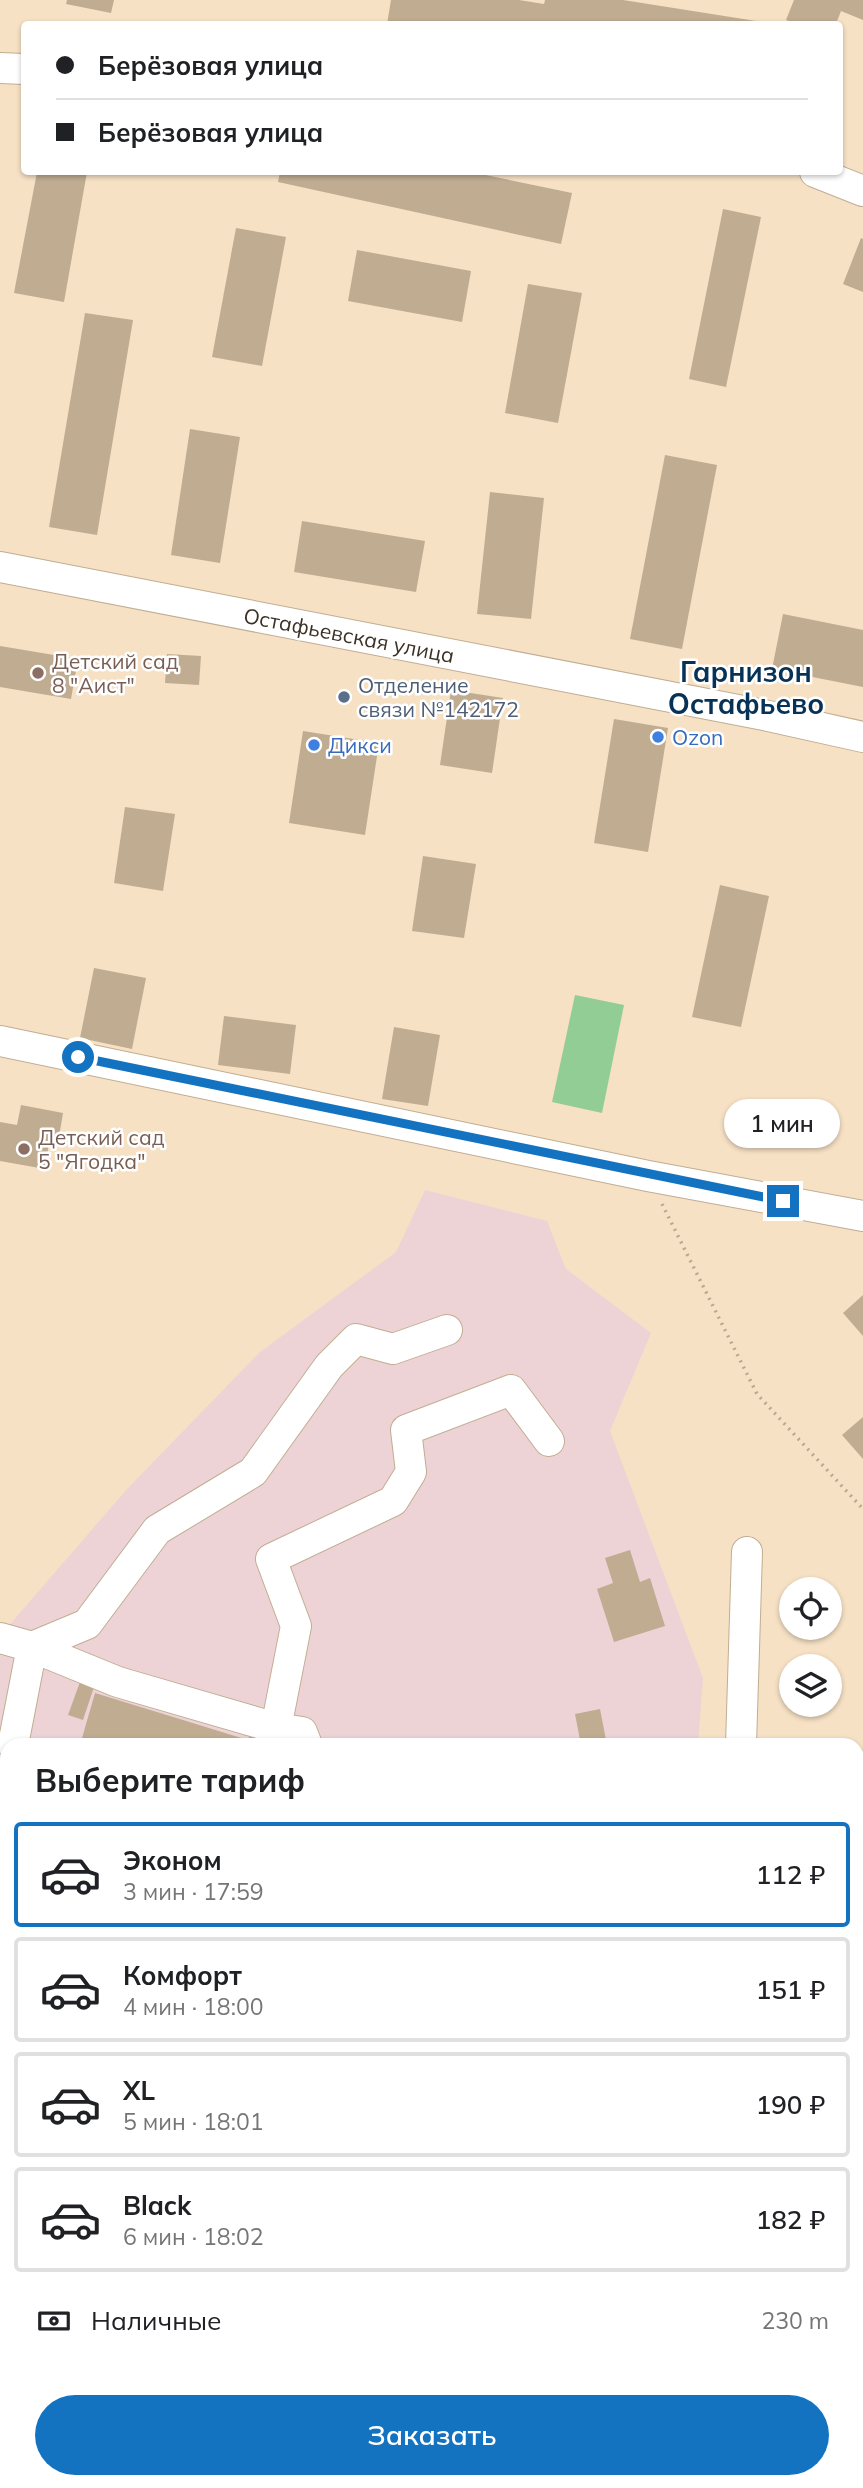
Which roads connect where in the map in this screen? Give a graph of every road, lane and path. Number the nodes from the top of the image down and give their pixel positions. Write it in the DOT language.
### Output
graph roads {
  1 [pos="0,68"];
  2 [pos="21,69"];
  3 [pos="823,175"];
  4 [pos="863,191"];
  5 [pos="0,567"];
  6 [pos="863,737"];
  7 [pos="0,1041"];
  8 [pos="648,1176"];
  9 [pos="863,1216"];
  10 [pos="447,1330"];
  11 [pos="548,1441"];
  12 [pos="863,1509"];
  13 [pos="747,1552"];
  14 [pos="0,1638"];
  15 [pos="32,1647"];
  16 [pos="276,1728"];
  17 [pos="14,1738"];
  18 [pos="304,1738"];
  19 [pos="741,1738"];
  1 -- 2 [label="street"];
  3 -- 4 [label="street"];
  5 -- 6 [label="street, Остафьевская улица"];
  7 -- 8 [label="street"];
  8 -- 9 [label="street"];
  8 -- 12 [label="path"];
  10 -- 15 [label="street"];
  11 -- 16 [label="street"];
  13 -- 19 [label="street"];
  14 -- 15 [label="street"];
  15 -- 16 [label="street"];
  15 -- 17 [label="street"];
  16 -- 18 [label="street"];
}
